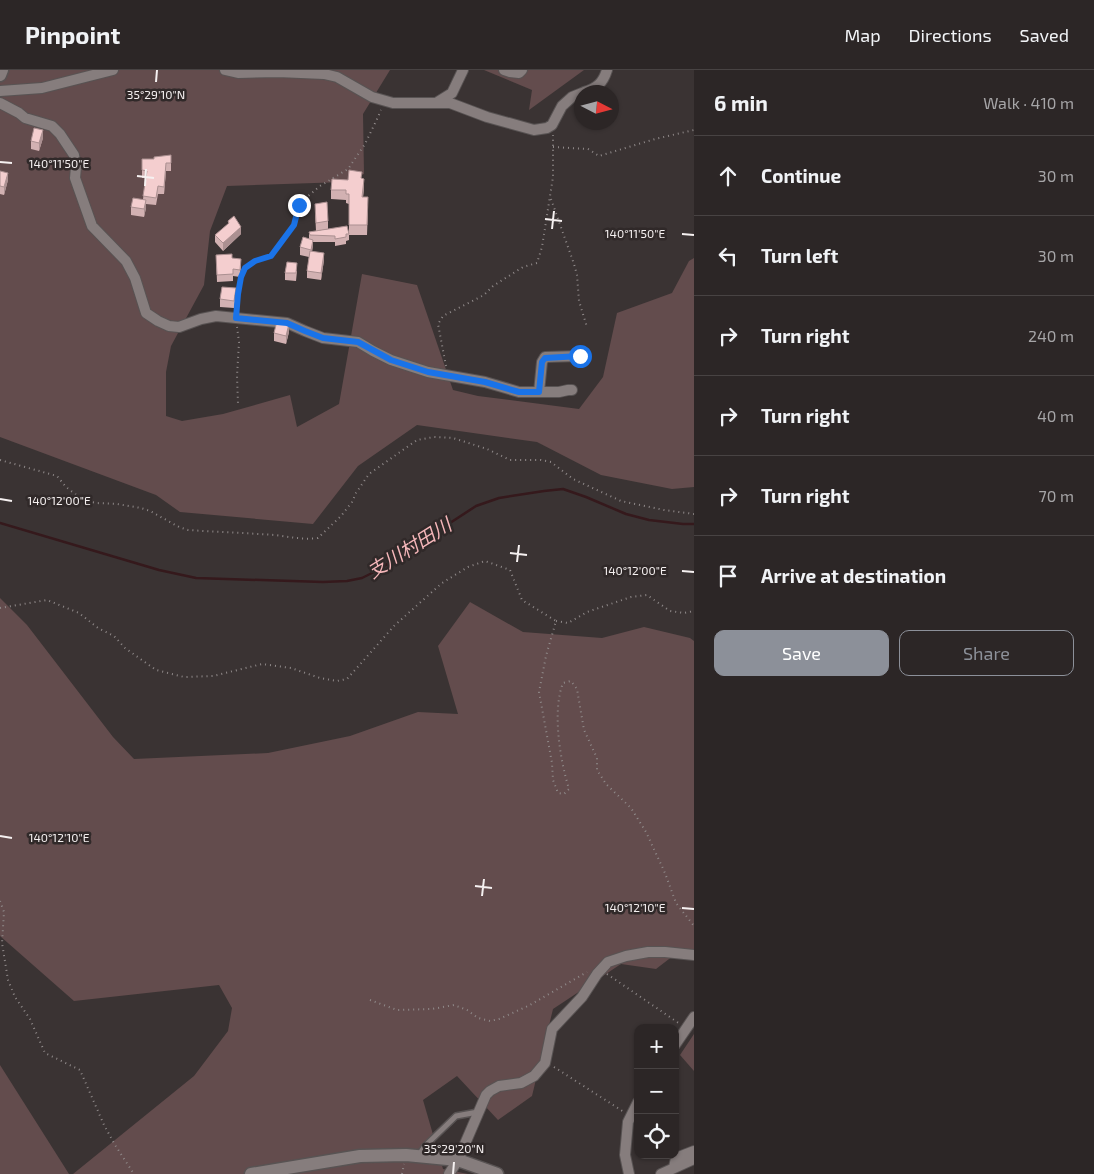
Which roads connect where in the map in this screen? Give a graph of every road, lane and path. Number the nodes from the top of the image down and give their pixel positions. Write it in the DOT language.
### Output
graph roads {
  1 [pos="2,70"];
  2 [pos="113,70"];
  3 [pos="225,70"];
  4 [pos="463,70"];
  5 [pos="504,70"];
  6 [pos="522,70"];
  7 [pos="607,70"];
  8 [pos="0,75"];
  9 [pos="598,85"];
  10 [pos="0,91"];
  11 [pos="574,96"];
  12 [pos="384,100"];
  13 [pos="0,103"];
  14 [pos="435,103"];
  15 [pos="552,125"];
  16 [pos="694,130"];
  17 [pos="553,147"];
  18 [pos="550,197"];
  19 [pos="236,318"];
  20 [pos="587,327"];
  21 [pos="580,356"];
  22 [pos="448,376"];
  23 [pos="572,390"];
  24 [pos="539,392"];
  25 [pos="238,404"];
  26 [pos="0,460"];
  27 [pos="694,514"];
  28 [pos="0,608"];
  29 [pos="694,611"];
  30 [pos="556,621"];
  31 [pos="0,901"];
  32 [pos="694,926"];
  33 [pos="694,955"];
  34 [pos="601,970"];
  35 [pos="370,1000"];
  36 [pos="694,1017"];
  37 [pos="686,1028"];
  38 [pos="679,1039"];
  39 [pos="546,1062"];
  40 [pos="634,1109"];
  41 [pos="479,1112"];
  42 [pos="631,1115"];
  43 [pos="694,1151"];
  44 [pos="418,1156"];
  45 [pos="694,1159"];
  46 [pos="458,1160"];
  47 [pos="674,1167"];
  48 [pos="134,1174"];
  49 [pos="251,1174"];
  50 [pos="449,1174"];
  51 [pos="497,1174"];
  52 [pos="629,1174"];
  53 [pos="661,1174"];
  1 -- 8 [label="street"];
  2 -- 10 [label="street"];
  3 -- 12 [label="street"];
  4 -- 14 [label="street"];
  5 -- 6 [label="street"];
  7 -- 9 [label="street"];
  11 -- 15 [label="street"];
  12 -- 14 [label="street"];
  12 -- 19 [label="path"];
  13 -- 19 [label="street"];
  14 -- 15 [label="street"];
  15 -- 17 [label="path"];
  16 -- 17 [label="path"];
  17 -- 18 [label="path"];
  18 -- 20 [label="path"];
  18 -- 22 [label="path"];
  19 -- 22 [label="street"];
  19 -- 25 [label="path"];
  21 -- 24 [label="street"];
  22 -- 24 [label="street"];
  23 -- 24 [label="street"];
  26 -- 27 [label="path"];
  28 -- 30 [label="path"];
  29 -- 30 [label="path"];
  30 -- 32 [label="path"];
  31 -- 48 [label="path"];
  33 -- 34 [label="street"];
  34 -- 35 [label="path"];
  34 -- 37 [label="path"];
  34 -- 39 [label="street"];
  36 -- 37 [label="street"];
  37 -- 38 [label="street"];
  39 -- 41 [label="street"];
  39 -- 42 [label="path"];
  40 -- 42 [label="street"];
  41 -- 44 [label="lane"];
  41 -- 46 [label="street"];
  42 -- 52 [label="street"];
  43 -- 47 [label="street"];
  44 -- 46 [label="street"];
  44 -- 49 [label="street"];
  45 -- 47 [label="street"];
  46 -- 50 [label="street"];
  46 -- 51 [label="street"];
  47 -- 53 [label="street"];
}
